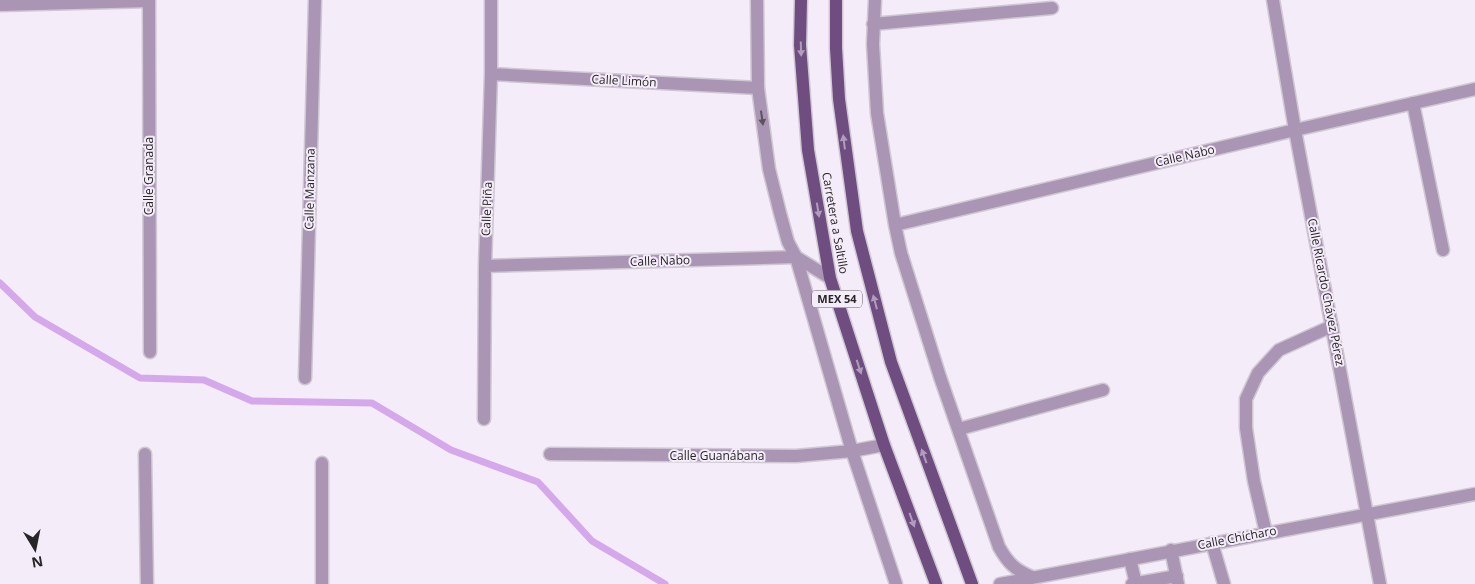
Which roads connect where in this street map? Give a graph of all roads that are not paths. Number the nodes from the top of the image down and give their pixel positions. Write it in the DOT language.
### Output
graph roads {
  1 [pos="315,0"];
  2 [pos="491,0"];
  3 [pos="757,0"];
  4 [pos="801,0"];
  5 [pos="836,0"];
  6 [pos="875,0"];
  7 [pos="1273,0"];
  8 [pos="149,1"];
  9 [pos="0,5"];
  10 [pos="1052,8"];
  11 [pos="873,24"];
  12 [pos="491,74"];
  13 [pos="758,88"];
  14 [pos="1475,89"];
  15 [pos="1413,103"];
  16 [pos="1295,130"];
  17 [pos="895,225"];
  18 [pos="1443,250"];
  19 [pos="796,257"];
  20 [pos="485,266"];
  21 [pos="830,278"];
  22 [pos="1332,326"];
  23 [pos="150,352"];
  24 [pos="305,378"];
  25 [pos="1103,390"];
  26 [pos="484,419"];
  27 [pos="959,429"];
  28 [pos="884,445"];
  29 [pos="852,451"];
  30 [pos="145,454"];
  31 [pos="550,454"];
  32 [pos="322,463"];
  33 [pos="1475,494"];
  34 [pos="1368,514"];
  35 [pos="1266,533"];
  36 [pos="1212,543"];
  37 [pos="1171,550"];
  38 [pos="1130,558"];
  39 [pos="1032,577"];
  40 [pos="1178,580"];
  41 [pos="147,584"];
  42 [pos="322,584"];
  43 [pos="896,584"];
  44 [pos="936,584"];
  45 [pos="972,584"];
  46 [pos="1000,584"];
  47 [pos="1134,584"];
  48 [pos="1224,584"];
  49 [pos="1380,584"];
  1 -- 24 [label="street, Calle Manzana"];
  2 -- 12 [label="street, Calle Piña"];
  3 -- 13 [label="street"];
  4 -- 21 [label="main road, Carretera a Saltillo / MEX 54, one-way"];
  45 -- 5 [label="main road, Carretera a Saltillo / MEX 54, one-way"];
  6 -- 11 [label="street"];
  7 -- 16 [label="street, Calle Ricardo Chávez Pérez"];
  8 -- 9 [label="street"];
  8 -- 23 [label="street, Calle Granada"];
  10 -- 11 [label="street"];
  11 -- 17 [label="street"];
  12 -- 13 [label="street, Calle Limón"];
  12 -- 20 [label="street, Calle Piña"];
  13 -- 19 [label="street, one-way"];
  14 -- 15 [label="street, Calle Nabo"];
  15 -- 16 [label="street, Calle Nabo"];
  15 -- 18 [label="street"];
  16 -- 17 [label="street, Calle Nabo"];
  16 -- 22 [label="street, Calle Ricardo Chávez Pérez"];
  17 -- 27 [label="street"];
  19 -- 20 [label="street, Calle Nabo"];
  19 -- 21 [label="street"];
  19 -- 29 [label="street"];
  20 -- 26 [label="street, Calle Piña"];
  21 -- 28 [label="main road, Carretera a Saltillo / MEX 54, one-way"];
  22 -- 34 [label="street, Calle Ricardo Chávez Pérez"];
  22 -- 35 [label="street"];
  25 -- 27 [label="street"];
  27 -- 39 [label="street"];
  28 -- 29 [label="street, Calle Guanábana"];
  28 -- 44 [label="main road, Carretera a Saltillo / MEX 54, one-way"];
  29 -- 31 [label="street, Calle Guanábana"];
  29 -- 43 [label="street"];
  30 -- 41 [label="street"];
  32 -- 42 [label="street"];
  33 -- 34 [label="street, Calle Chícharo"];
  34 -- 35 [label="street, Calle Chícharo"];
  34 -- 49 [label="street, Calle Ricardo Chávez Pérez"];
  35 -- 36 [label="street, Calle Chícharo"];
  36 -- 37 [label="street, Calle Chícharo"];
  36 -- 48 [label="street"];
  37 -- 38 [label="street, Calle Chícharo"];
  37 -- 40 [label="street"];
  38 -- 39 [label="street, Calle Chícharo"];
  38 -- 47 [label="street"];
  39 -- 46 [label="street, Calle Chícharo"];
  40 -- 47 [label="street"];
}
